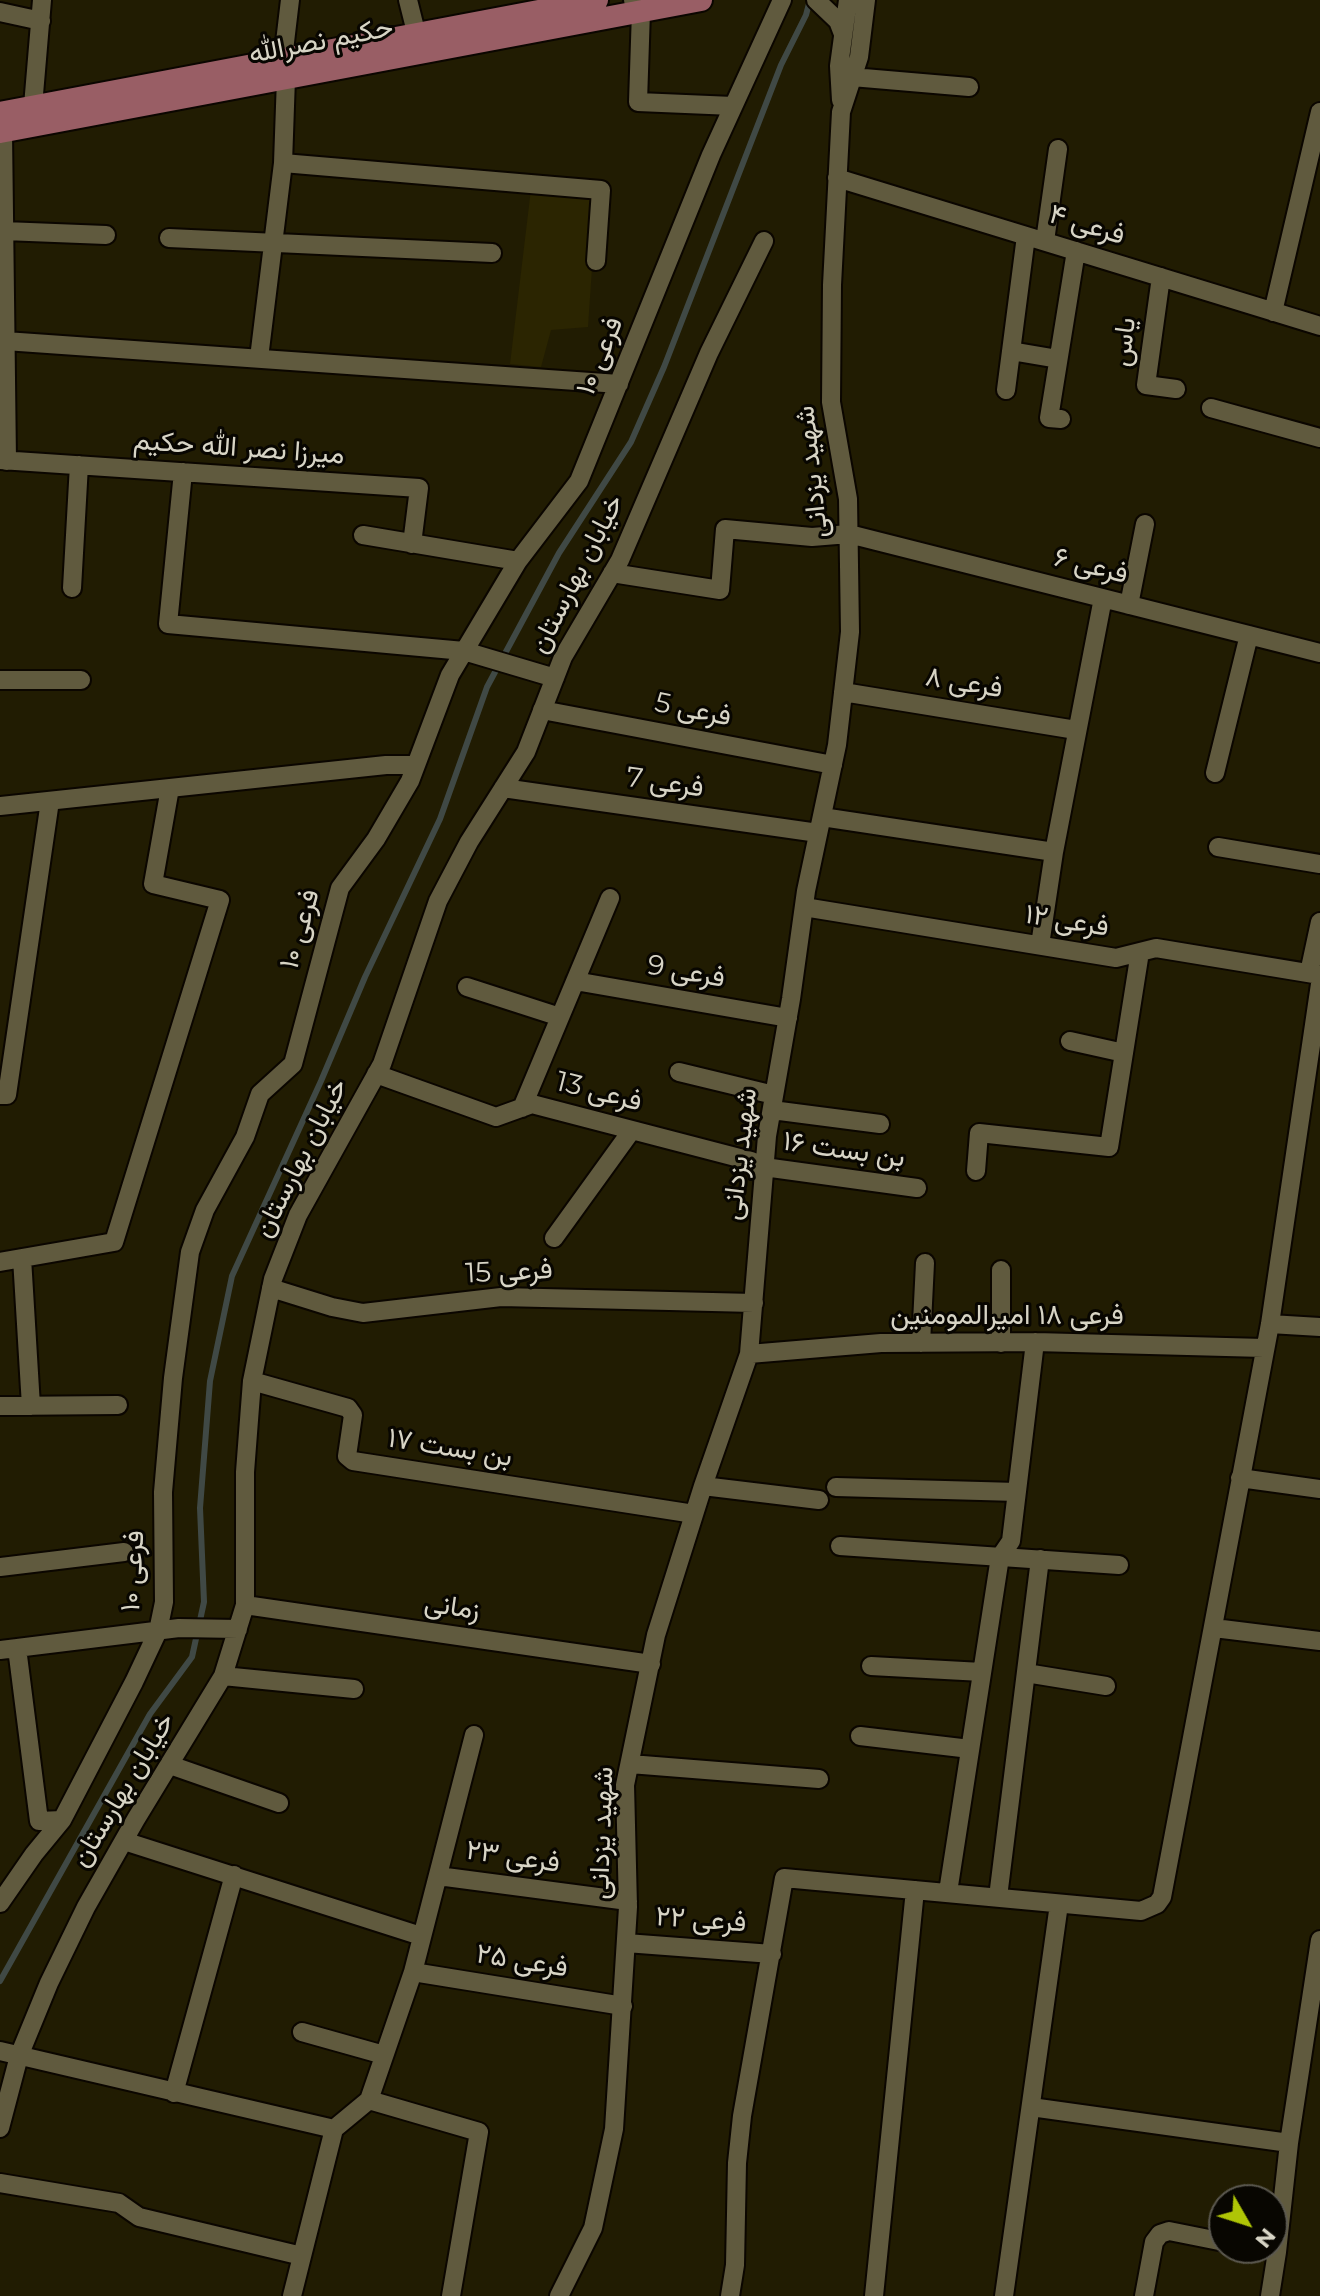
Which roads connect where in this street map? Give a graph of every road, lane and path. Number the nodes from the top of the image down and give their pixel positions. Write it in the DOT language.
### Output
graph roads {
  1 [pos="42,0"];
  2 [pos="290,0"];
  3 [pos="408,0"];
  4 [pos="597,0"];
  5 [pos="701,0"];
  6 [pos="782,0"];
  7 [pos="816,0"];
  8 [pos="848,0"];
  9 [pos="866,0"];
  10 [pos="637,6"];
  11 [pos="0,12"];
  12 [pos="41,21"];
  13 [pos="844,36"];
  14 [pos="418,43"];
  15 [pos="285,68"];
  16 [pos="852,77"];
  17 [pos="969,87"];
  18 [pos="33,106"];
  19 [pos="733,106"];
  20 [pos="841,112"];
  21 [pos="1320,112"];
  22 [pos="1,126"];
  23 [pos="1058,149"];
  24 [pos="283,163"];
  25 [pos="837,178"];
  26 [pos="4,231"];
  27 [pos="106,235"];
  28 [pos="1026,236"];
  29 [pos="169,238"];
  30 [pos="764,241"];
  31 [pos="1045,241"];
  32 [pos="272,243"];
  33 [pos="1076,251"];
  34 [pos="492,253"];
  35 [pos="596,261"];
  36 [pos="1161,277"];
  37 [pos="1273,312"];
  38 [pos="1320,326"];
  39 [pos="5,341"];
  40 [pos="1011,351"];
  41 [pos="259,358"];
  42 [pos="1058,359"];
  43 [pos="619,384"];
  44 [pos="1176,389"];
  45 [pos="1006,390"];
  46 [pos="1211,408"];
  47 [pos="1061,419"];
  48 [pos="1320,438"];
  49 [pos="4,460"];
  50 [pos="79,465"];
  51 [pos="183,472"];
  52 [pos="1145,524"];
  53 [pos="849,534"];
  54 [pos="363,535"];
  55 [pos="412,544"];
  56 [pos="518,561"];
  57 [pos="612,573"];
  58 [pos="72,588"];
  59 [pos="1103,598"];
  60 [pos="1129,605"];
  61 [pos="1249,635"];
  62 [pos="469,653"];
  63 [pos="1320,653"];
  64 [pos="555,678"];
  65 [pos="0,680"];
  66 [pos="81,680"];
  67 [pos="843,692"];
  68 [pos="542,710"];
  69 [pos="1076,730"];
  70 [pos="416,765"];
  71 [pos="833,765"];
  72 [pos="1215,773"];
  73 [pos="170,788"];
  74 [pos="503,788"];
  75 [pos="50,801"];
  76 [pos="0,806"];
  77 [pos="820,825"];
  78 [pos="1218,847"];
  79 [pos="1054,852"];
  80 [pos="1320,864"];
  81 [pos="610,898"];
  82 [pos="804,907"];
  83 [pos="1320,922"];
  84 [pos="1040,945"];
  85 [pos="1140,952"];
  86 [pos="1316,977"];
  87 [pos="575,981"];
  88 [pos="467,987"];
  89 [pos="560,1017"];
  90 [pos="788,1018"];
  91 [pos="1070,1041"];
  92 [pos="1124,1053"];
  93 [pos="679,1072"];
  94 [pos="376,1074"];
  95 [pos="0,1095"];
  96 [pos="773,1103"];
  97 [pos="522,1108"];
  98 [pos="880,1124"];
  99 [pos="632,1130"];
  100 [pos="764,1167"];
  101 [pos="976,1171"];
  102 [pos="917,1188"];
  103 [pos="554,1238"];
  104 [pos="22,1258"];
  105 [pos="0,1262"];
  106 [pos="925,1263"];
  107 [pos="1001,1270"];
  108 [pos="271,1288"];
  109 [pos="754,1303"];
  110 [pos="1270,1324"];
  111 [pos="1320,1327"];
  112 [pos="1035,1342"];
  113 [pos="921,1343"];
  114 [pos="1001,1343"];
  115 [pos="1264,1348"];
  116 [pos="749,1354"];
  117 [pos="252,1381"];
  118 [pos="118,1405"];
  119 [pos="0,1406"];
  120 [pos="31,1406"];
  121 [pos="1240,1478"];
  122 [pos="703,1486"];
  123 [pos="836,1487"];
  124 [pos="1320,1489"];
  125 [pos="1017,1492"];
  126 [pos="819,1500"];
  127 [pos="694,1514"];
  128 [pos="840,1546"];
  129 [pos="124,1552"];
  130 [pos="1000,1557"];
  131 [pos="1040,1559"];
  132 [pos="1119,1565"];
  133 [pos="0,1567"];
  134 [pos="245,1605"];
  135 [pos="1214,1628"];
  136 [pos="238,1629"];
  137 [pos="158,1631"];
  138 [pos="1320,1641"];
  139 [pos="8,1649"];
  140 [pos="651,1664"];
  141 [pos="871,1666"];
  142 [pos="982,1672"];
  143 [pos="1026,1673"];
  144 [pos="223,1676"];
  145 [pos="1106,1686"];
  146 [pos="354,1689"];
  147 [pos="474,1735"];
  148 [pos="860,1736"];
  149 [pos="970,1749"];
  150 [pos="630,1764"];
  151 [pos="170,1765"];
  152 [pos="819,1779"];
  153 [pos="279,1803"];
  154 [pos="62,1820"];
  155 [pos="124,1841"];
  156 [pos="234,1875"];
  157 [pos="438,1876"];
  158 [pos="915,1890"];
  159 [pos="948,1892"];
  160 [pos="998,1897"];
  161 [pos="628,1901"];
  162 [pos="0,1903"];
  163 [pos="1059,1904"];
  164 [pos="421,1936"];
  165 [pos="1320,1940"];
  166 [pos="626,1943"];
  167 [pos="772,1954"];
  168 [pos="413,1972"];
  169 [pos="623,2006"];
  170 [pos="302,2032"];
  171 [pos="0,2051"];
  172 [pos="384,2055"];
  173 [pos="19,2056"];
  174 [pos="174,2093"];
  175 [pos="369,2100"];
  176 [pos="1031,2107"];
  177 [pos="0,2128"];
  178 [pos="334,2129"];
  179 [pos="1289,2143"];
  180 [pos="0,2183"];
  181 [pos="1284,2184"];
  182 [pos="1208,2239"];
  183 [pos="302,2256"];
  184 [pos="1275,2264"];
  185 [pos="292,2296"];
  186 [pos="451,2296"];
  187 [pos="559,2296"];
  188 [pos="730,2296"];
  189 [pos="874,2296"];
  190 [pos="1004,2296"];
  191 [pos="1144,2296"];
  192 [pos="1270,2296"];
  1 -- 12 [label="street"];
  2 -- 15 [label="street"];
  3 -- 14 [label="street"];
  4 -- 14 [label="main road, حکیم نصرالله"];
  5 -- 10 [label="main road, حکیم نصرالله"];
  6 -- 19 [label="street, فرعی ۱۰"];
  7 -- 13 [label="street"];
  8 -- 13 [label="street"];
  9 -- 16 [label="street, شهید یزدانی"];
  10 -- 14 [label="main road, حکیم نصرالله"];
  10 -- 19 [label="street"];
  11 -- 12 [label="street"];
  12 -- 18 [label="street"];
  13 -- 20 [label="street"];
  14 -- 15 [label="main road, حکیم نصرالله"];
  15 -- 18 [label="main road, حکیم نصرالله"];
  15 -- 22 [label="main road, حکیم نصرالله"];
  15 -- 24 [label="street"];
  16 -- 17 [label="street"];
  16 -- 20 [label="street, شهید یزدانی"];
  18 -- 22 [label="main road, حکیم نصرالله"];
  19 -- 43 [label="street, فرعی ۱۰"];
  20 -- 25 [label="street, شهید یزدانی"];
  21 -- 37 [label="street"];
  22 -- 26 [label="street"];
  23 -- 31 [label="street"];
  24 -- 32 [label="street"];
  24 -- 35 [label="street"];
  25 -- 28 [label="street, فرعی ۴"];
  25 -- 53 [label="street, شهید یزدانی"];
  26 -- 27 [label="street"];
  26 -- 39 [label="street"];
  28 -- 31 [label="street, فرعی ۴"];
  28 -- 40 [label="street"];
  29 -- 32 [label="street"];
  30 -- 57 [label="street, خیابان بهارستان"];
  31 -- 33 [label="street, فرعی ۴"];
  32 -- 34 [label="street"];
  32 -- 41 [label="street"];
  33 -- 36 [label="street, فرعی ۴"];
  33 -- 42 [label="street"];
  36 -- 37 [label="street, فرعی ۴"];
  36 -- 44 [label="street, یاس"];
  37 -- 38 [label="street, فرعی ۴"];
  39 -- 41 [label="street"];
  39 -- 49 [label="street"];
  40 -- 42 [label="street"];
  40 -- 45 [label="street"];
  41 -- 43 [label="street"];
  42 -- 47 [label="street"];
  43 -- 56 [label="street, فرعی ۱۰"];
  46 -- 48 [label="street"];
  49 -- 50 [label="street, میرزا نصر الله حکیم"];
  50 -- 51 [label="street, میرزا نصر الله حکیم"];
  50 -- 58 [label="street"];
  51 -- 55 [label="street, میرزا نصر الله حکیم"];
  51 -- 62 [label="street"];
  52 -- 60 [label="street"];
  53 -- 57 [label="street, فرعی ۶"];
  53 -- 59 [label="street, فرعی ۶"];
  53 -- 67 [label="street, شهید یزدانی"];
  54 -- 55 [label="street"];
  55 -- 56 [label="street"];
  56 -- 62 [label="street, فرعی ۱۰"];
  57 -- 64 [label="street, خیابان بهارستان"];
  59 -- 60 [label="street, فرعی ۶"];
  59 -- 69 [label="street"];
  60 -- 61 [label="street, فرعی ۶"];
  61 -- 63 [label="street, فرعی ۶"];
  61 -- 72 [label="street"];
  62 -- 64 [label="street"];
  62 -- 70 [label="street, فرعی ۱۰"];
  64 -- 68 [label="street, خیابان بهارستان"];
  65 -- 66 [label="street"];
  67 -- 69 [label="street, فرعی ۸"];
  67 -- 71 [label="street, شهید یزدانی"];
  68 -- 71 [label="street, فرعی 5"];
  68 -- 74 [label="street, خیابان بهارستان"];
  69 -- 79 [label="street"];
  70 -- 73 [label="street"];
  70 -- 137 [label="street, فرعی ۱۰"];
  71 -- 77 [label="street, شهید یزدانی"];
  73 -- 75 [label="street"];
  73 -- 104 [label="street"];
  74 -- 77 [label="street, فرعی 7"];
  74 -- 94 [label="street, خیابان بهارستان"];
  75 -- 76 [label="street"];
  75 -- 95 [label="street"];
  77 -- 79 [label="street"];
  77 -- 82 [label="street, شهید یزدانی"];
  78 -- 80 [label="street"];
  79 -- 84 [label="street"];
  81 -- 87 [label="street"];
  82 -- 84 [label="street, فرعی ۱۲"];
  82 -- 90 [label="street, شهید یزدانی"];
  83 -- 86 [label="street"];
  84 -- 85 [label="street, فرعی ۱۲"];
  85 -- 86 [label="street, فرعی ۱۲"];
  85 -- 92 [label="street"];
  86 -- 110 [label="street"];
  87 -- 89 [label="street"];
  87 -- 90 [label="street, فرعی 9"];
  88 -- 89 [label="street"];
  89 -- 97 [label="street"];
  90 -- 96 [label="street, شهید یزدانی"];
  91 -- 92 [label="street"];
  92 -- 101 [label="street"];
  93 -- 96 [label="street"];
  94 -- 97 [label="street, فرعی 13"];
  94 -- 108 [label="street, خیابان بهارستان"];
  96 -- 98 [label="street"];
  96 -- 100 [label="street, شهید یزدانی"];
  97 -- 99 [label="street, فرعی 13"];
  99 -- 100 [label="street, فرعی 13"];
  99 -- 103 [label="street"];
  100 -- 102 [label="street, بن بست ۱۶"];
  100 -- 109 [label="street, شهید یزدانی"];
  104 -- 105 [label="street"];
  104 -- 120 [label="street"];
  106 -- 113 [label="street"];
  107 -- 114 [label="street"];
  108 -- 109 [label="street, فرعی 15"];
  108 -- 117 [label="street, خیابان بهارستان"];
  109 -- 116 [label="street, شهید یزدانی"];
  110 -- 111 [label="street"];
  110 -- 115 [label="street"];
  112 -- 114 [label="street, فرعی ۱۸ امیرالمومنین"];
  112 -- 115 [label="street, فرعی ۱۸ امیرالمومنین"];
  112 -- 125 [label="street"];
  113 -- 114 [label="street, فرعی ۱۸ امیرالمومنین"];
  113 -- 116 [label="street, فرعی ۱۸ امیرالمومنین"];
  115 -- 121 [label="street"];
  116 -- 122 [label="street, شهید یزدانی"];
  117 -- 127 [label="street, بن بست ۱۷"];
  117 -- 134 [label="street, خیابان بهارستان"];
  118 -- 120 [label="street"];
  119 -- 120 [label="street"];
  121 -- 124 [label="street"];
  121 -- 135 [label="street"];
  122 -- 126 [label="street"];
  122 -- 127 [label="street, شهید یزدانی"];
  123 -- 125 [label="street"];
  125 -- 130 [label="street"];
  127 -- 140 [label="street, شهید یزدانی"];
  128 -- 130 [label="street"];
  129 -- 133 [label="street"];
  130 -- 131 [label="street"];
  130 -- 142 [label="street"];
  131 -- 132 [label="street"];
  131 -- 143 [label="street"];
  134 -- 136 [label="street, خیابان بهارستان"];
  134 -- 140 [label="street, زمانی"];
  135 -- 138 [label="street"];
  135 -- 163 [label="street"];
  136 -- 137 [label="street"];
  136 -- 144 [label="street, خیابان بهارستان"];
  137 -- 139 [label="street"];
  137 -- 154 [label="street, فرعی ۱۰"];
  139 -- 154 [label="street"];
  140 -- 150 [label="street, شهید یزدانی"];
  141 -- 142 [label="street"];
  142 -- 149 [label="street"];
  143 -- 145 [label="street"];
  143 -- 160 [label="street"];
  144 -- 146 [label="street"];
  144 -- 151 [label="street, خیابان بهارستان"];
  147 -- 157 [label="street"];
  148 -- 149 [label="street"];
  149 -- 159 [label="street"];
  150 -- 152 [label="street"];
  150 -- 161 [label="street, شهید یزدانی"];
  151 -- 153 [label="street"];
  151 -- 155 [label="street, خیابان بهارستان"];
  154 -- 162 [label="street, فرعی ۱۰"];
  155 -- 156 [label="street"];
  155 -- 173 [label="street, خیابان بهارستان"];
  156 -- 164 [label="street"];
  156 -- 174 [label="street"];
  157 -- 161 [label="street, فرعی ۲۳"];
  157 -- 164 [label="street"];
  158 -- 159 [label="street"];
  158 -- 167 [label="street"];
  158 -- 189 [label="street"];
  159 -- 160 [label="street"];
  160 -- 163 [label="street"];
  161 -- 166 [label="street, شهید یزدانی"];
  163 -- 176 [label="street"];
  164 -- 168 [label="street"];
  165 -- 179 [label="street"];
  166 -- 167 [label="street, فرعی ۲۲"];
  166 -- 169 [label="street, شهید یزدانی"];
  167 -- 188 [label="street"];
  168 -- 169 [label="street, فرعی ۲۵"];
  168 -- 172 [label="street"];
  169 -- 187 [label="street, شهید یزدانی"];
  170 -- 172 [label="street"];
  171 -- 173 [label="street"];
  172 -- 175 [label="street"];
  173 -- 174 [label="street"];
  173 -- 177 [label="street, خیابان بهارستان"];
  174 -- 178 [label="street"];
  175 -- 178 [label="street"];
  175 -- 186 [label="street"];
  176 -- 179 [label="street"];
  176 -- 190 [label="street"];
  178 -- 183 [label="street"];
  179 -- 181 [label="street"];
  180 -- 183 [label="street"];
  182 -- 191 [label="street"];
  183 -- 185 [label="street"];
  184 -- 192 [label="street"];
}
